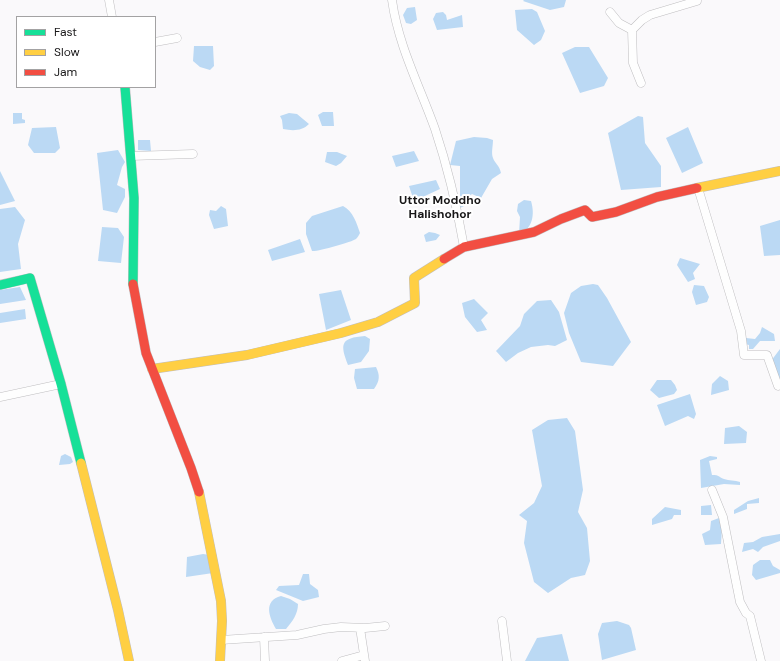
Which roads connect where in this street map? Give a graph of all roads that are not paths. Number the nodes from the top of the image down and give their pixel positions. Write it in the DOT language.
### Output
graph roads {
  1 [pos="109,0"];
  2 [pos="392,0"];
  3 [pos="697,0"];
  4 [pos="610,12"];
  5 [pos="112,16"];
  6 [pos="632,30"];
  7 [pos="177,38"];
  8 [pos="156,42"];
  9 [pos="641,83"];
  10 [pos="125,88"];
  11 [pos="193,154"];
  12 [pos="131,156"];
  13 [pos="780,171"];
  14 [pos="698,188"];
  15 [pos="464,247"];
  16 [pos="0,285"];
  17 [pos="152,369"];
  18 [pos="62,384"];
  19 [pos="780,385"];
  20 [pos="0,397"];
  21 [pos="712,490"];
  22 [pos="502,621"];
  23 [pos="385,626"];
  24 [pos="360,628"];
  25 [pos="264,637"];
  26 [pos="221,640"];
  27 [pos="364,658"];
  28 [pos="129,661"];
  29 [pos="220,661"];
  30 [pos="265,661"];
  31 [pos="342,661"];
  32 [pos="507,661"];
  33 [pos="760,661"];
  1 -- 5 [label="street"];
  2 -- 15 [label="street"];
  3 -- 6 [label="street"];
  4 -- 6 [label="street"];
  6 -- 9 [label="street"];
  7 -- 8 [label="street"];
  10 -- 12 [label="street"];
  11 -- 12 [label="street"];
  12 -- 17 [label="street"];
  13 -- 14 [label="street"];
  14 -- 15 [label="street"];
  14 -- 19 [label="street"];
  15 -- 17 [label="street"];
  16 -- 18 [label="street"];
  17 -- 26 [label="street"];
  18 -- 20 [label="street"];
  18 -- 28 [label="street"];
  21 -- 33 [label="street"];
  22 -- 32 [label="street"];
  23 -- 24 [label="street"];
  24 -- 25 [label="street"];
  24 -- 27 [label="street"];
  25 -- 26 [label="street"];
  25 -- 30 [label="street"];
  26 -- 29 [label="street"];
  27 -- 31 [label="street"];
}
